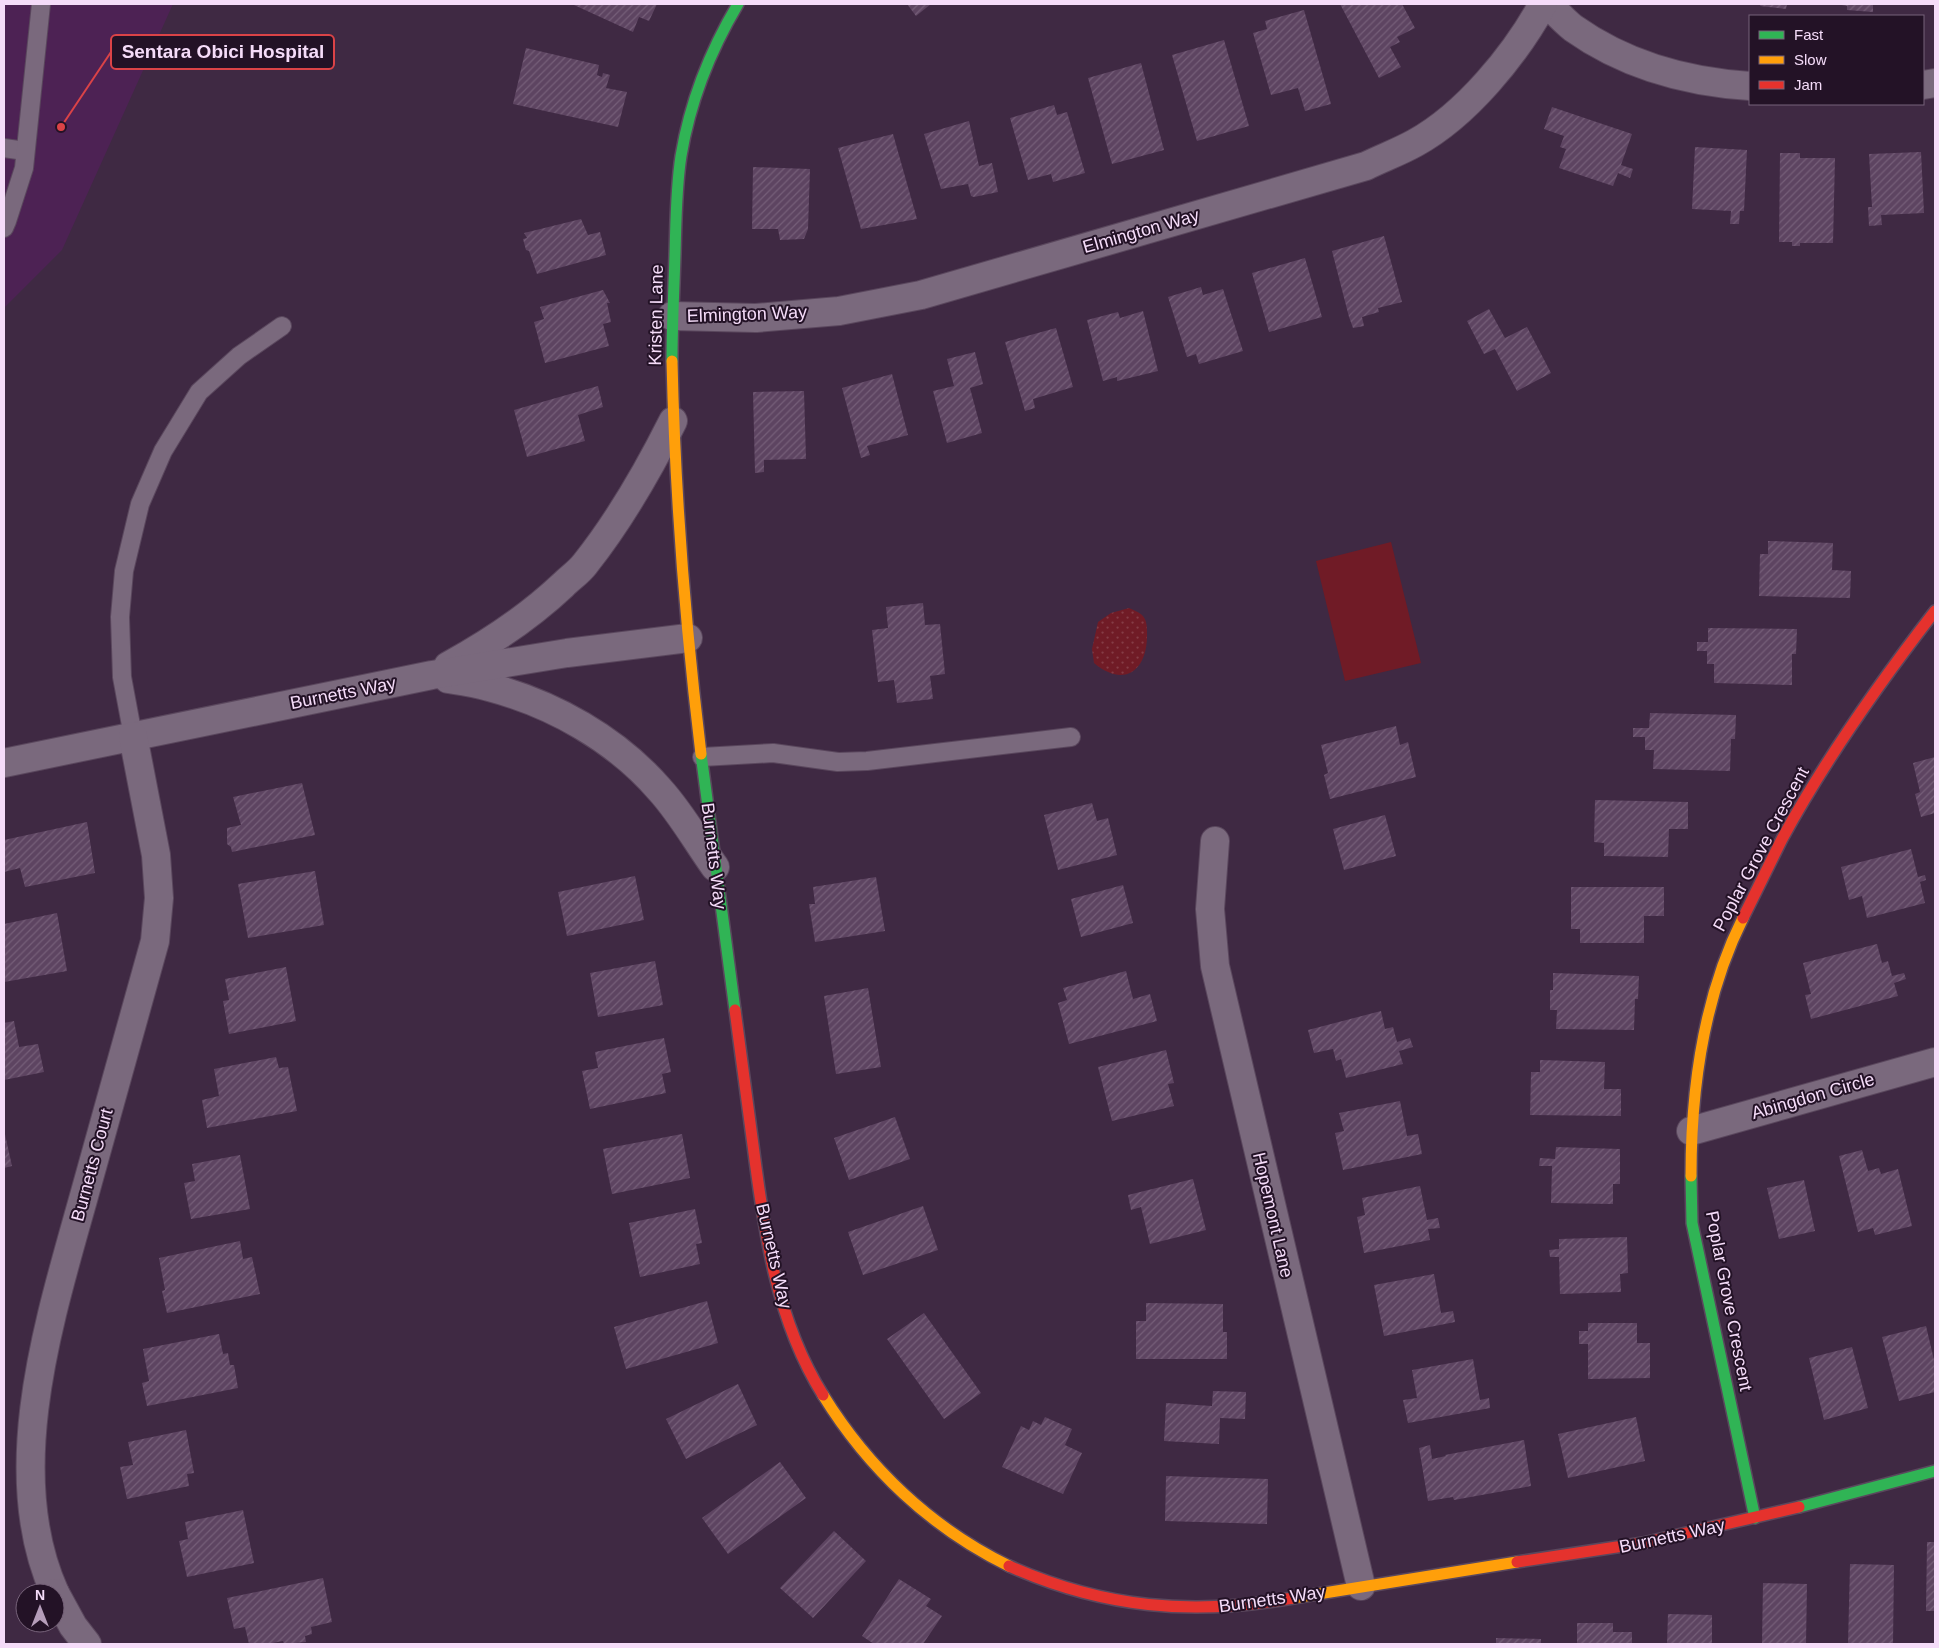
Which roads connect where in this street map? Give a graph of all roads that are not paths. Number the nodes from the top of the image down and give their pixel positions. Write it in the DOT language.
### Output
graph roads {
  1 [pos="41,4"];
  2 [pos="738,4"];
  3 [pos="1543,4"];
  4 [pos="1548,4"];
  5 [pos="1749,86"];
  6 [pos="4,148"];
  7 [pos="26,151"];
  8 [pos="4,228"];
  9 [pos="672,316"];
  10 [pos="282,326"];
  11 [pos="673,421"];
  12 [pos="1935,612"];
  13 [pos="688,638"];
  14 [pos="432,675"];
  15 [pos="133,736"];
  16 [pos="1071,737"];
  17 [pos="702,757"];
  18 [pos="4,763"];
  19 [pos="1215,841"];
  20 [pos="715,867"];
  21 [pos="1935,1062"];
  22 [pos="1691,1131"];
  23 [pos="1935,1471"];
  24 [pos="1755,1518"];
  25 [pos="51,1583"];
  26 [pos="1361,1586"];
  27 [pos="65,1611"];
  28 [pos="87,1644"];
  1 -- 7 [label="lane"];
  2 -- 9 [label="street, Kristen Lane"];
  3 -- 9 [label="street, Elmington Way"];
  4 -- 5 [label="street"];
  6 -- 7 [label="lane"];
  7 -- 8 [label="lane"];
  9 -- 11 [label="street, Kristen Lane"];
  10 -- 15 [label="lane"];
  11 -- 13 [label="street, Kristen Lane"];
  11 -- 14 [label="street"];
  12 -- 22 [label="street, Poplar Grove Crescent"];
  13 -- 14 [label="street, Burnetts Way"];
  13 -- 17 [label="street, Burnetts Way"];
  14 -- 15 [label="street, Burnetts Way"];
  14 -- 20 [label="street"];
  15 -- 18 [label="street, Burnetts Way"];
  15 -- 25 [label="street, Burnetts Court"];
  16 -- 17 [label="lane"];
  17 -- 20 [label="street, Burnetts Way"];
  19 -- 26 [label="street, Hopemont Lane"];
  20 -- 26 [label="street, Burnetts Way"];
  21 -- 22 [label="street, Abingdon Circle"];
  22 -- 24 [label="street, Poplar Grove Crescent"];
  23 -- 24 [label="street, Burnetts Way"];
  24 -- 26 [label="street, Burnetts Way"];
  27 -- 28 [label="street, Burnetts Court"];
}
